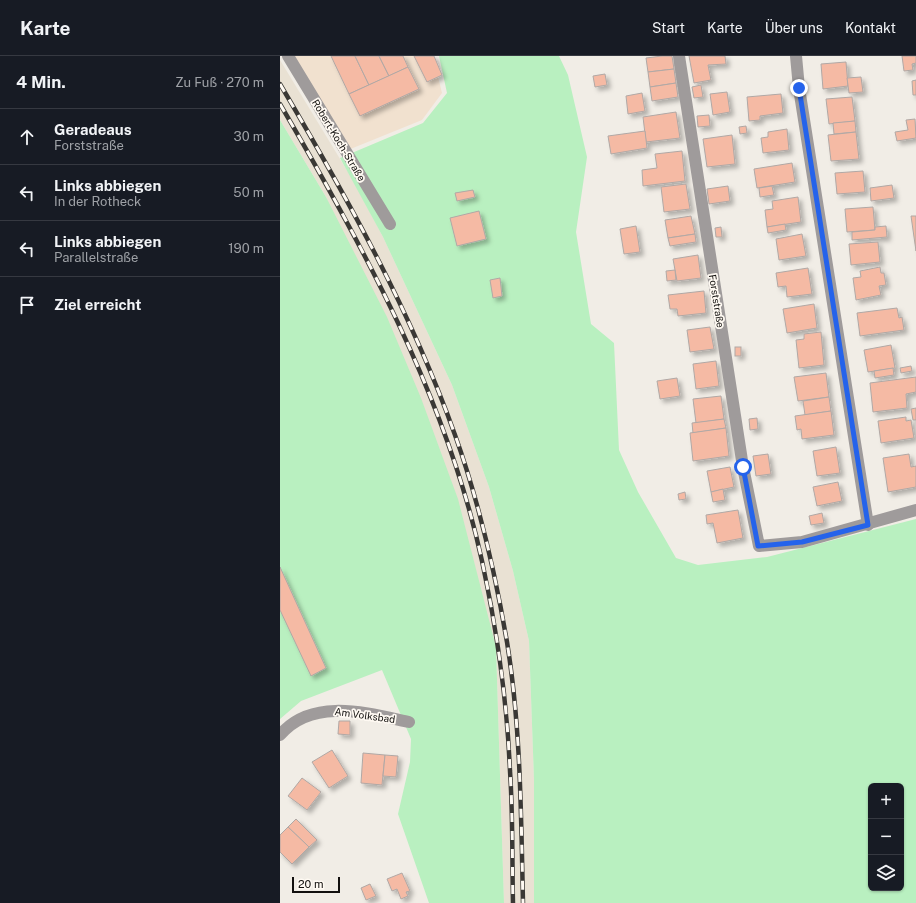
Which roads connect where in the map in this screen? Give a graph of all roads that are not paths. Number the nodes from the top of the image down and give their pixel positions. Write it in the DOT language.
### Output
graph roads {
  1 [pos="288,56"];
  2 [pos="679,56"];
  3 [pos="796,56"];
  4 [pos="390,224"];
  5 [pos="916,510"];
  6 [pos="868,525"];
  7 [pos="409,722"];
  8 [pos="280,735"];
  1 -- 4 [label="street, Robert-Koch-Straße"];
  2 -- 6 [label="street, Forststraße"];
  3 -- 6 [label="street"];
  5 -- 6 [label="street"];
  7 -- 8 [label="street, Am Volksbad"];
}
